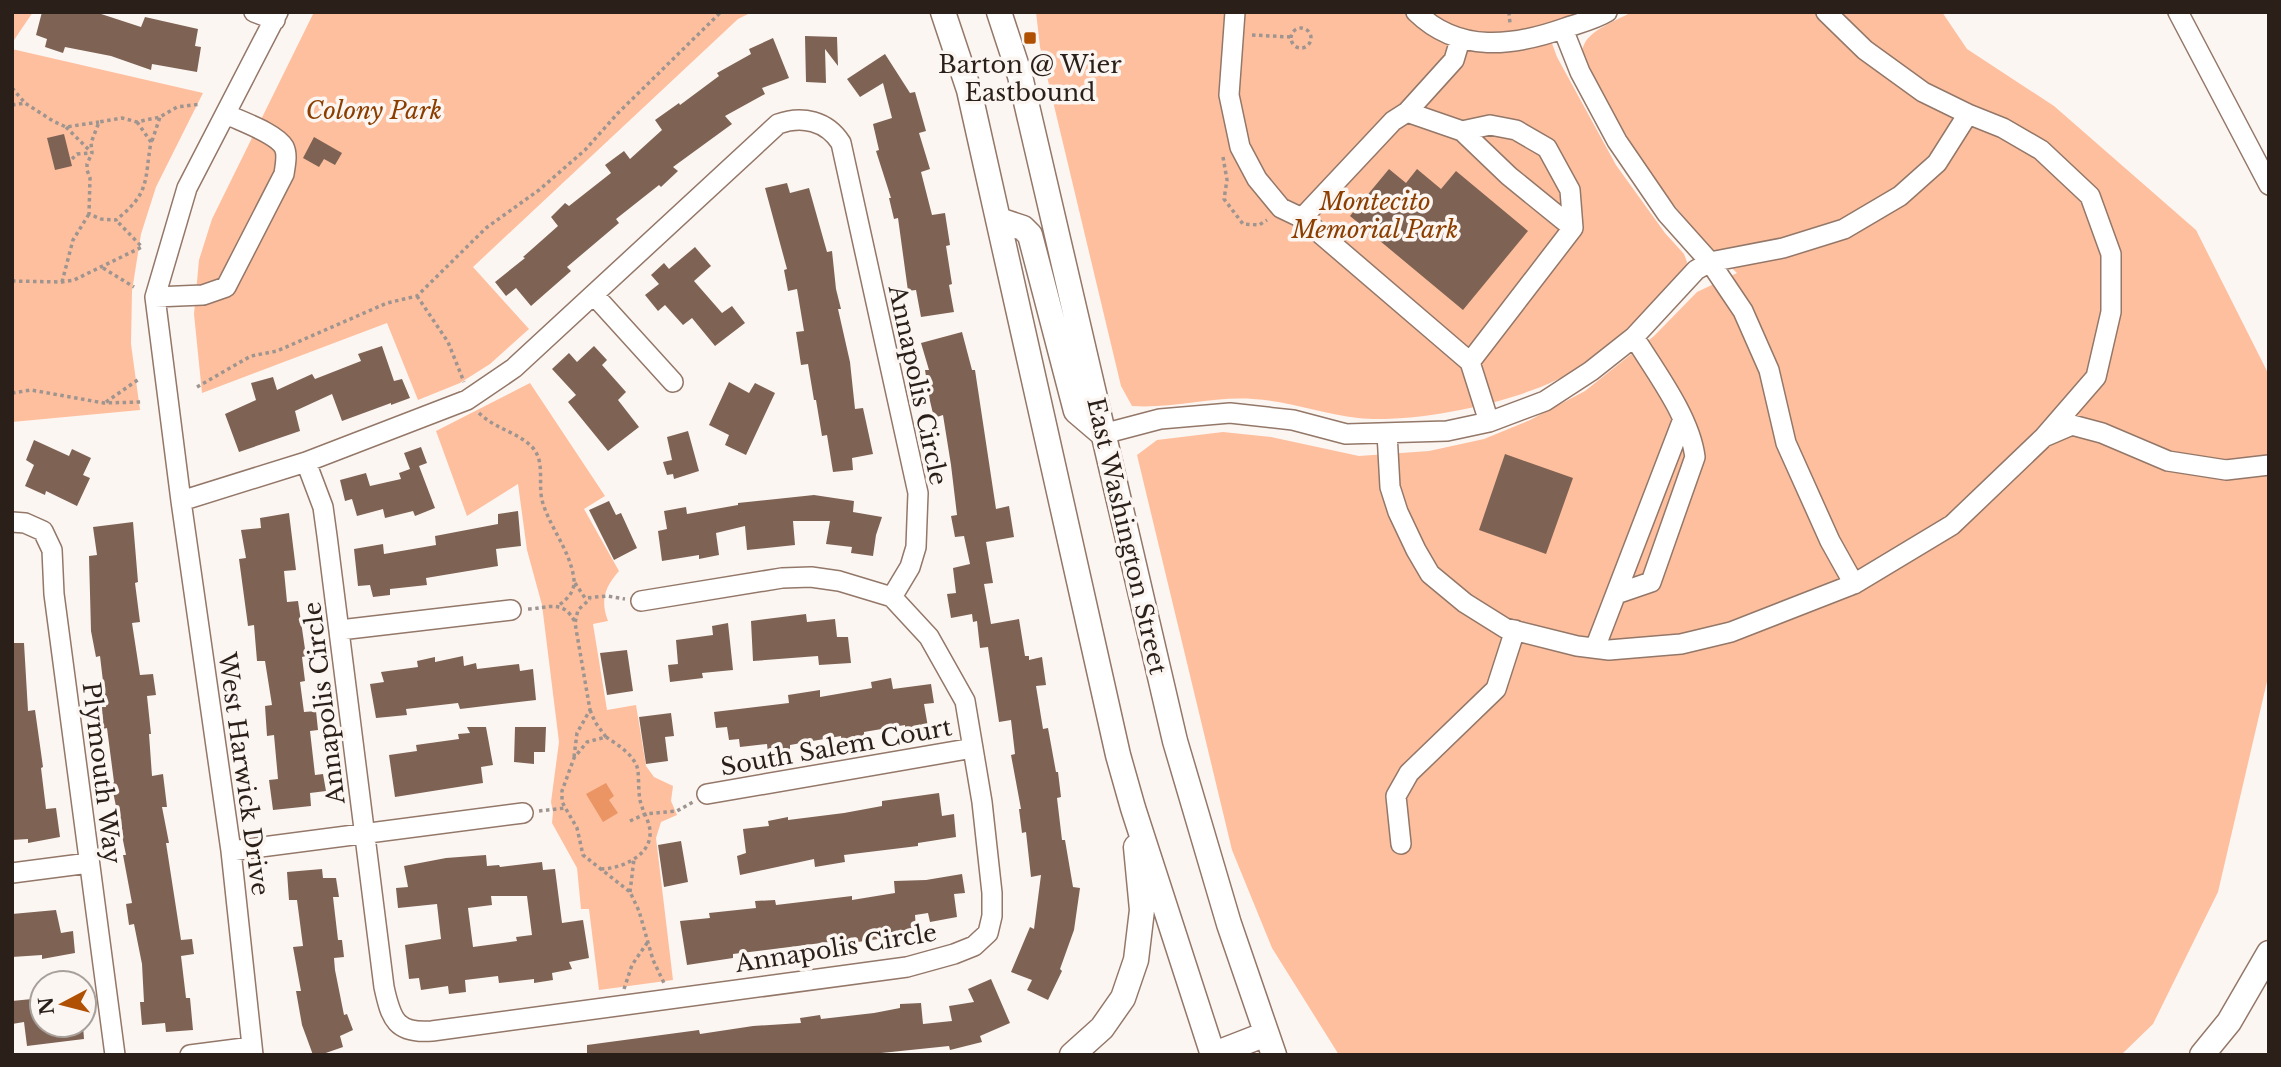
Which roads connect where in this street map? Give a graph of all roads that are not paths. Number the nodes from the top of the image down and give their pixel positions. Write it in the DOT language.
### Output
graph roads {
  1 [pos="254,12"];
  2 [pos="943,12"];
  3 [pos="1235,12"];
  4 [pos="1416,12"];
  5 [pos="1606,12"];
  6 [pos="1826,12"];
  7 [pos="2178,12"];
  8 [pos="1002,13"];
  9 [pos="276,16"];
  10 [pos="1563,29"];
  11 [pos="1460,40"];
  12 [pos="1407,112"];
  13 [pos="226,114"];
  14 [pos="1968,114"];
  15 [pos="1462,131"];
  16 [pos="2269,185"];
  17 [pos="1302,218"];
  18 [pos="999,220"];
  19 [pos="1573,228"];
  20 [pos="1710,262"];
  21 [pos="594,295"];
  22 [pos="155,297"];
  23 [pos="1634,337"];
  24 [pos="1471,362"];
  25 [pos="673,382"];
  26 [pos="1683,419"];
  27 [pos="1489,422"];
  28 [pos="1387,433"];
  29 [pos="1103,434"];
  30 [pos="2044,437"];
  31 [pos="306,462"];
  32 [pos="2269,465"];
  33 [pos="181,501"];
  34 [pos="12,522"];
  35 [pos="1854,584"];
  36 [pos="1616,594"];
  37 [pos="892,597"];
  38 [pos="641,601"];
  39 [pos="512,610"];
  40 [pos="340,630"];
  41 [pos="1515,631"];
  42 [pos="1595,648"];
  43 [pos="973,748"];
  44 [pos="707,794"];
  45 [pos="1133,808"];
  46 [pos="523,813"];
  47 [pos="364,833"];
  48 [pos="1401,844"];
  49 [pos="231,850"];
  50 [pos="89,863"];
  51 [pos="12,873"];
  52 [pos="2269,953"];
  53 [pos="1270,1044"];
  54 [pos="253,1051"];
  55 [pos="115,1055"];
  56 [pos="190,1055"];
  57 [pos="1072,1055"];
  58 [pos="1212,1055"];
  59 [pos="2202,1055"];
  1 -- 9 [label="street"];
  2 -- 18 [label="main road"];
  3 -- 17 [label="street"];
  4 -- 11 [label="street"];
  5 -- 10 [label="street"];
  6 -- 14 [label="street"];
  7 -- 16 [label="street"];
  8 -- 29 [label="main road, East Washington Street"];
  9 -- 13 [label="street"];
  10 -- 11 [label="street"];
  10 -- 20 [label="street"];
  11 -- 12 [label="street"];
  12 -- 15 [label="street"];
  12 -- 17 [label="street"];
  13 -- 22 [label="street"];
  13 -- 22 [label="street"];
  14 -- 20 [label="street"];
  14 -- 30 [label="street"];
  15 -- 19 [label="street"];
  15 -- 19 [label="street"];
  17 -- 24 [label="street"];
  18 -- 29 [label="main road"];
  18 -- 45 [label="main road"];
  19 -- 24 [label="street"];
  20 -- 23 [label="street"];
  20 -- 35 [label="street"];
  21 -- 25 [label="street"];
  21 -- 31 [label="street, Annapolis Circle"];
  21 -- 37 [label="street, Annapolis Circle"];
  22 -- 33 [label="street, West Harwick Drive"];
  23 -- 26 [label="street"];
  23 -- 27 [label="street"];
  24 -- 27 [label="street"];
  26 -- 36 [label="street"];
  26 -- 36 [label="street"];
  27 -- 28 [label="street"];
  28 -- 29 [label="street"];
  28 -- 41 [label="street"];
  29 -- 53 [label="main road, East Washington Street"];
  30 -- 32 [label="street"];
  30 -- 35 [label="street"];
  31 -- 33 [label="street, Annapolis Circle"];
  31 -- 40 [label="street, Annapolis Circle"];
  33 -- 49 [label="street, West Harwick Drive"];
  34 -- 50 [label="street, Plymouth Way"];
  35 -- 42 [label="street"];
  36 -- 42 [label="street"];
  37 -- 38 [label="street"];
  37 -- 43 [label="street, Annapolis Circle"];
  39 -- 40 [label="street"];
  40 -- 47 [label="street, Annapolis Circle"];
  41 -- 42 [label="street"];
  41 -- 48 [label="street"];
  43 -- 44 [label="street, South Salem Court"];
  43 -- 47 [label="street, Annapolis Circle"];
  45 -- 57 [label="main road"];
  45 -- 58 [label="main road"];
  46 -- 47 [label="street"];
  47 -- 49 [label="street"];
  49 -- 54 [label="street, West Harwick Drive"];
  50 -- 51 [label="street"];
  50 -- 55 [label="street, Plymouth Way"];
  52 -- 59 [label="main road"];
  53 -- 58 [label="main road"];
  54 -- 56 [label="street"];
}
